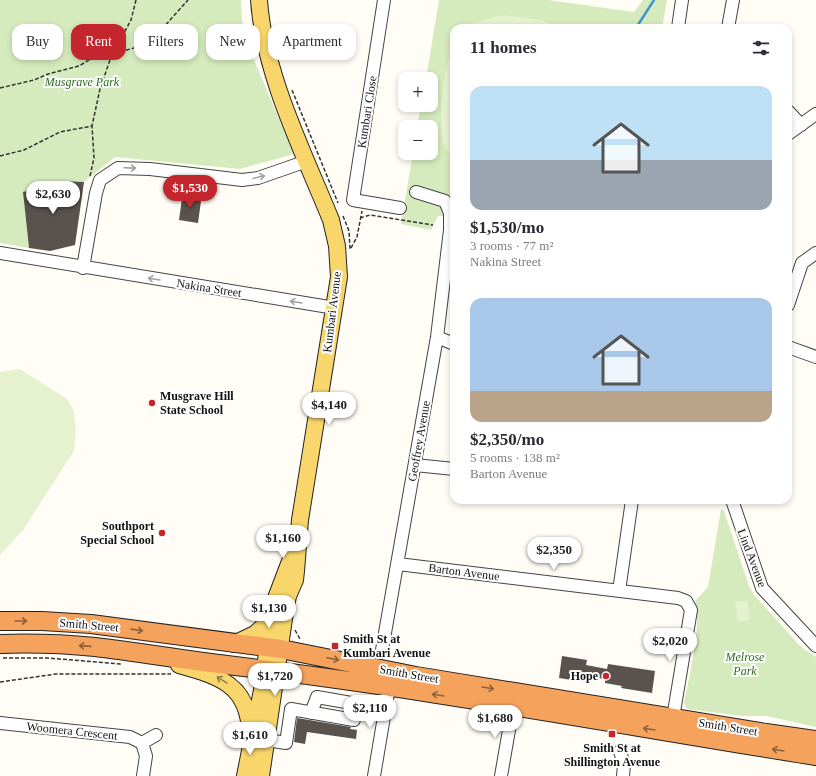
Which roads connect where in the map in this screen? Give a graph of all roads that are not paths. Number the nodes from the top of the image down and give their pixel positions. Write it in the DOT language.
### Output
graph roads {
  1 [pos="258,0"];
  2 [pos="384,0"];
  3 [pos="682,0"];
  4 [pos="733,0"];
  5 [pos="679,24"];
  6 [pos="729,24"];
  7 [pos="816,114"];
  8 [pos="792,115"];
  9 [pos="801,125"];
  10 [pos="792,131"];
  11 [pos="307,161"];
  12 [pos="416,192"];
  13 [pos="400,208"];
  14 [pos="450,213"];
  15 [pos="450,245"];
  16 [pos="0,253"];
  17 [pos="816,253"];
  18 [pos="83,268"];
  19 [pos="792,293"];
  20 [pos="334,308"];
  21 [pos="437,338"];
  22 [pos="450,343"];
  23 [pos="792,348"];
  24 [pos="816,357"];
  25 [pos="416,465"];
  26 [pos="450,469"];
  27 [pos="631,504"];
  28 [pos="730,504"];
  29 [pos="298,539"];
  30 [pos="398,564"];
  31 [pos="619,591"];
  32 [pos="271,620"];
  33 [pos="0,621"];
  34 [pos="0,644"];
  35 [pos="234,644"];
  36 [pos="816,646"];
  37 [pos="274,648"];
  38 [pos="382,650"];
  39 [pos="131,659"];
  40 [pos="272,670"];
  41 [pos="337,679"];
  42 [pos="359,682"];
  43 [pos="389,687"];
  44 [pos="342,701"];
  45 [pos="513,707"];
  46 [pos="311,713"];
  47 [pos="270,717"];
  48 [pos="673,718"];
  49 [pos="290,721"];
  50 [pos="0,723"];
  51 [pos="156,735"];
  52 [pos="266,740"];
  53 [pos="816,740"];
  54 [pos="142,743"];
  55 [pos="250,751"];
  56 [pos="620,751"];
  57 [pos="816,756"];
  58 [pos="143,776"];
  59 [pos="245,776"];
  60 [pos="261,776"];
  61 [pos="374,776"];
  62 [pos="501,776"];
  63 [pos="623,776"];
  1 -- 11 [label="main road, Kumbari Avenue"];
  2 -- 13 [label="street, Kumbari Close"];
  3 -- 5 [label="street"];
  4 -- 6 [label="street"];
  7 -- 9 [label="street"];
  8 -- 9 [label="street"];
  9 -- 10 [label="street"];
  18 -- 11 [label="street, one-way"];
  11 -- 20 [label="main road, Kumbari Avenue"];
  12 -- 14 [label="street, Geoffrey Avenue"];
  15 -- 21 [label="street, Geoffrey Avenue"];
  16 -- 18 [label="street, Nakina Street"];
  17 -- 19 [label="street"];
  20 -- 18 [label="street, Nakina Street, one-way"];
  20 -- 29 [label="main road, Kumbari Avenue"];
  21 -- 22 [label="street"];
  21 -- 25 [label="street, Geoffrey Avenue"];
  23 -- 24 [label="street"];
  25 -- 26 [label="street"];
  25 -- 30 [label="street, Geoffrey Avenue"];
  27 -- 31 [label="street"];
  28 -- 36 [label="street, Lind Avenue"];
  29 -- 32 [label="main road, Kumbari Avenue"];
  29 -- 37 [label="main road, Kumbari Avenue"];
  30 -- 31 [label="street, Barton Avenue"];
  30 -- 38 [label="street, Geoffrey Avenue"];
  31 -- 48 [label="street, Barton Avenue"];
  32 -- 35 [label="main road"];
  32 -- 37 [label="main road, Kumbari Avenue"];
  33 -- 35 [label="highway, Smith Street, one-way"];
  39 -- 34 [label="highway, Smith Street, one-way"];
  35 -- 37 [label="highway, Smith Street"];
  37 -- 40 [label="main road, Kumbari Avenue"];
  37 -- 48 [label="highway, Smith Street, one-way"];
  39 -- 40 [label="highway, Smith Street"];
  55 -- 39 [label="main road, one-way"];
  40 -- 41 [label="highway, Smith Street"];
  40 -- 47 [label="main road, Kumbari Avenue"];
  40 -- 55 [label="main road, Kumbari Avenue"];
  41 -- 42 [label="highway, Smith Street"];
  41 -- 44 [label="street"];
  42 -- 43 [label="highway, Smith Street"];
  42 -- 44 [label="street"];
  45 -- 43 [label="highway, Smith Street, one-way"];
  43 -- 61 [label="street"];
  44 -- 46 [label="street"];
  44 -- 46 [label="street"];
  57 -- 45 [label="highway, Smith Street, one-way"];
  45 -- 62 [label="street"];
  46 -- 49 [label="street"];
  47 -- 49 [label="street"];
  47 -- 52 [label="main road, Kumbari Avenue"];
  48 -- 53 [label="highway, Smith Street"];
  49 -- 52 [label="street"];
  50 -- 54 [label="street, Woomera Crescent"];
  51 -- 54 [label="street"];
  52 -- 60 [label="main road, Kumbari Avenue"];
  54 -- 58 [label="street"];
  55 -- 59 [label="main road, Kumbari Avenue"];
  56 -- 63 [label="street"];
}
